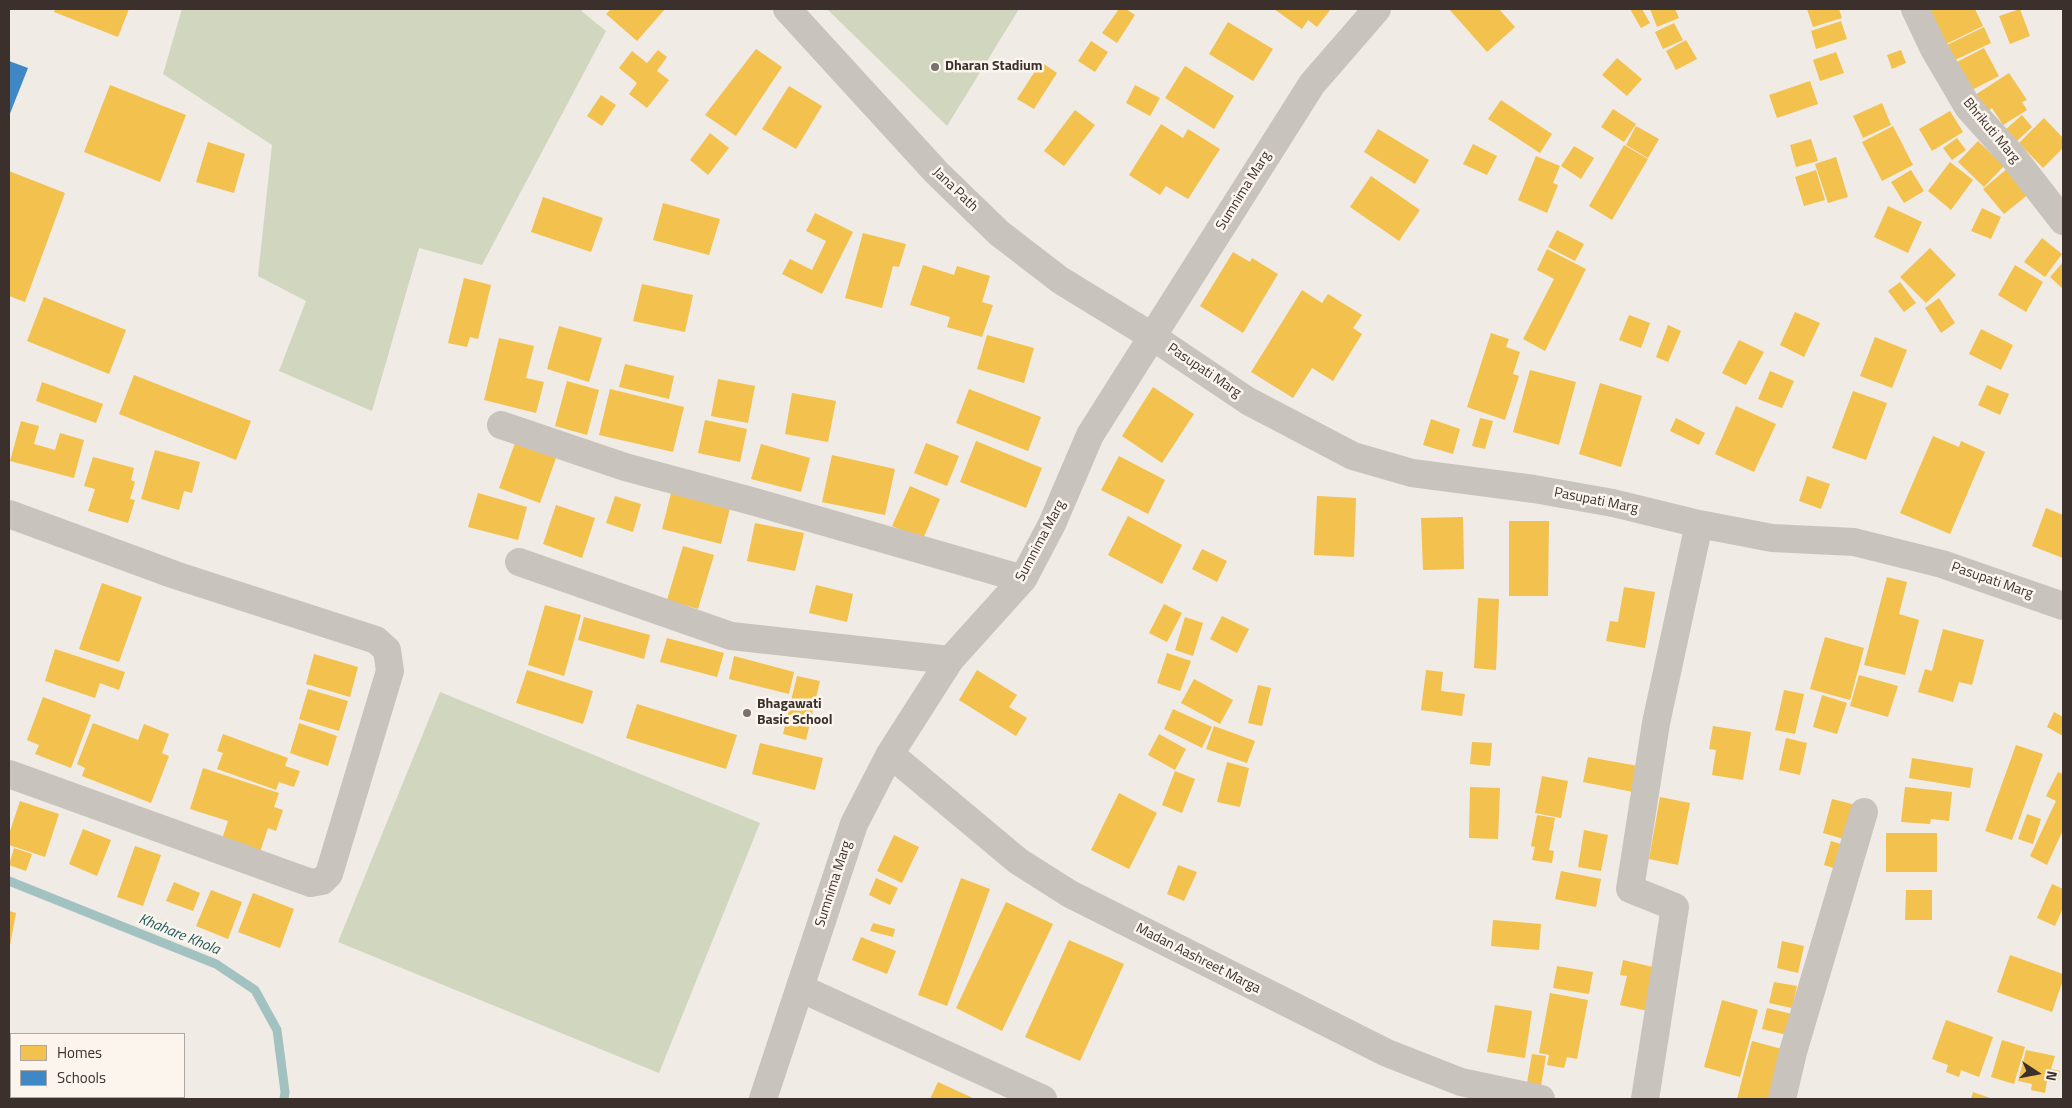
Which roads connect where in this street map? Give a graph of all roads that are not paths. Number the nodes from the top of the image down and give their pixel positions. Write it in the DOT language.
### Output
graph roads {
  1 [pos="787,9"];
  2 [pos="1377,9"];
  3 [pos="1915,9"];
  4 [pos="2062,217"];
  5 [pos="1153,337"];
  6 [pos="500,425"];
  7 [pos="9,514"];
  8 [pos="1700,524"];
  9 [pos="519,562"];
  10 [pos="1023,580"];
  11 [pos="2063,606"];
  12 [pos="950,660"];
  13 [pos="890,754"];
  14 [pos="9,774"];
  15 [pos="1864,812"];
  16 [pos="800,988"];
  17 [pos="1459,1091"];
  18 [pos="763,1099"];
  19 [pos="1043,1099"];
  20 [pos="1541,1099"];
  21 [pos="1645,1099"];
  22 [pos="1782,1099"];
  1 -- 5 [label="street, Jana Path"];
  2 -- 5 [label="street, Sumnima Marg"];
  3 -- 4 [label="street, Bhrikuti Marg"];
  5 -- 8 [label="street, Pasupati Marg"];
  5 -- 10 [label="street, Sumnima Marg"];
  6 -- 10 [label="street"];
  7 -- 14 [label="street"];
  8 -- 11 [label="street, Pasupati Marg"];
  8 -- 21 [label="street"];
  9 -- 12 [label="street"];
  10 -- 12 [label="street, Sumnima Marg"];
  12 -- 13 [label="street, Sumnima Marg"];
  13 -- 16 [label="street, Sumnima Marg"];
  13 -- 17 [label="street, Madan Aashreet Marga"];
  15 -- 22 [label="street"];
  16 -- 18 [label="street, Sumnima Marg"];
  16 -- 19 [label="street"];
  17 -- 20 [label="street, Madan Aashreet Marga"];
}
